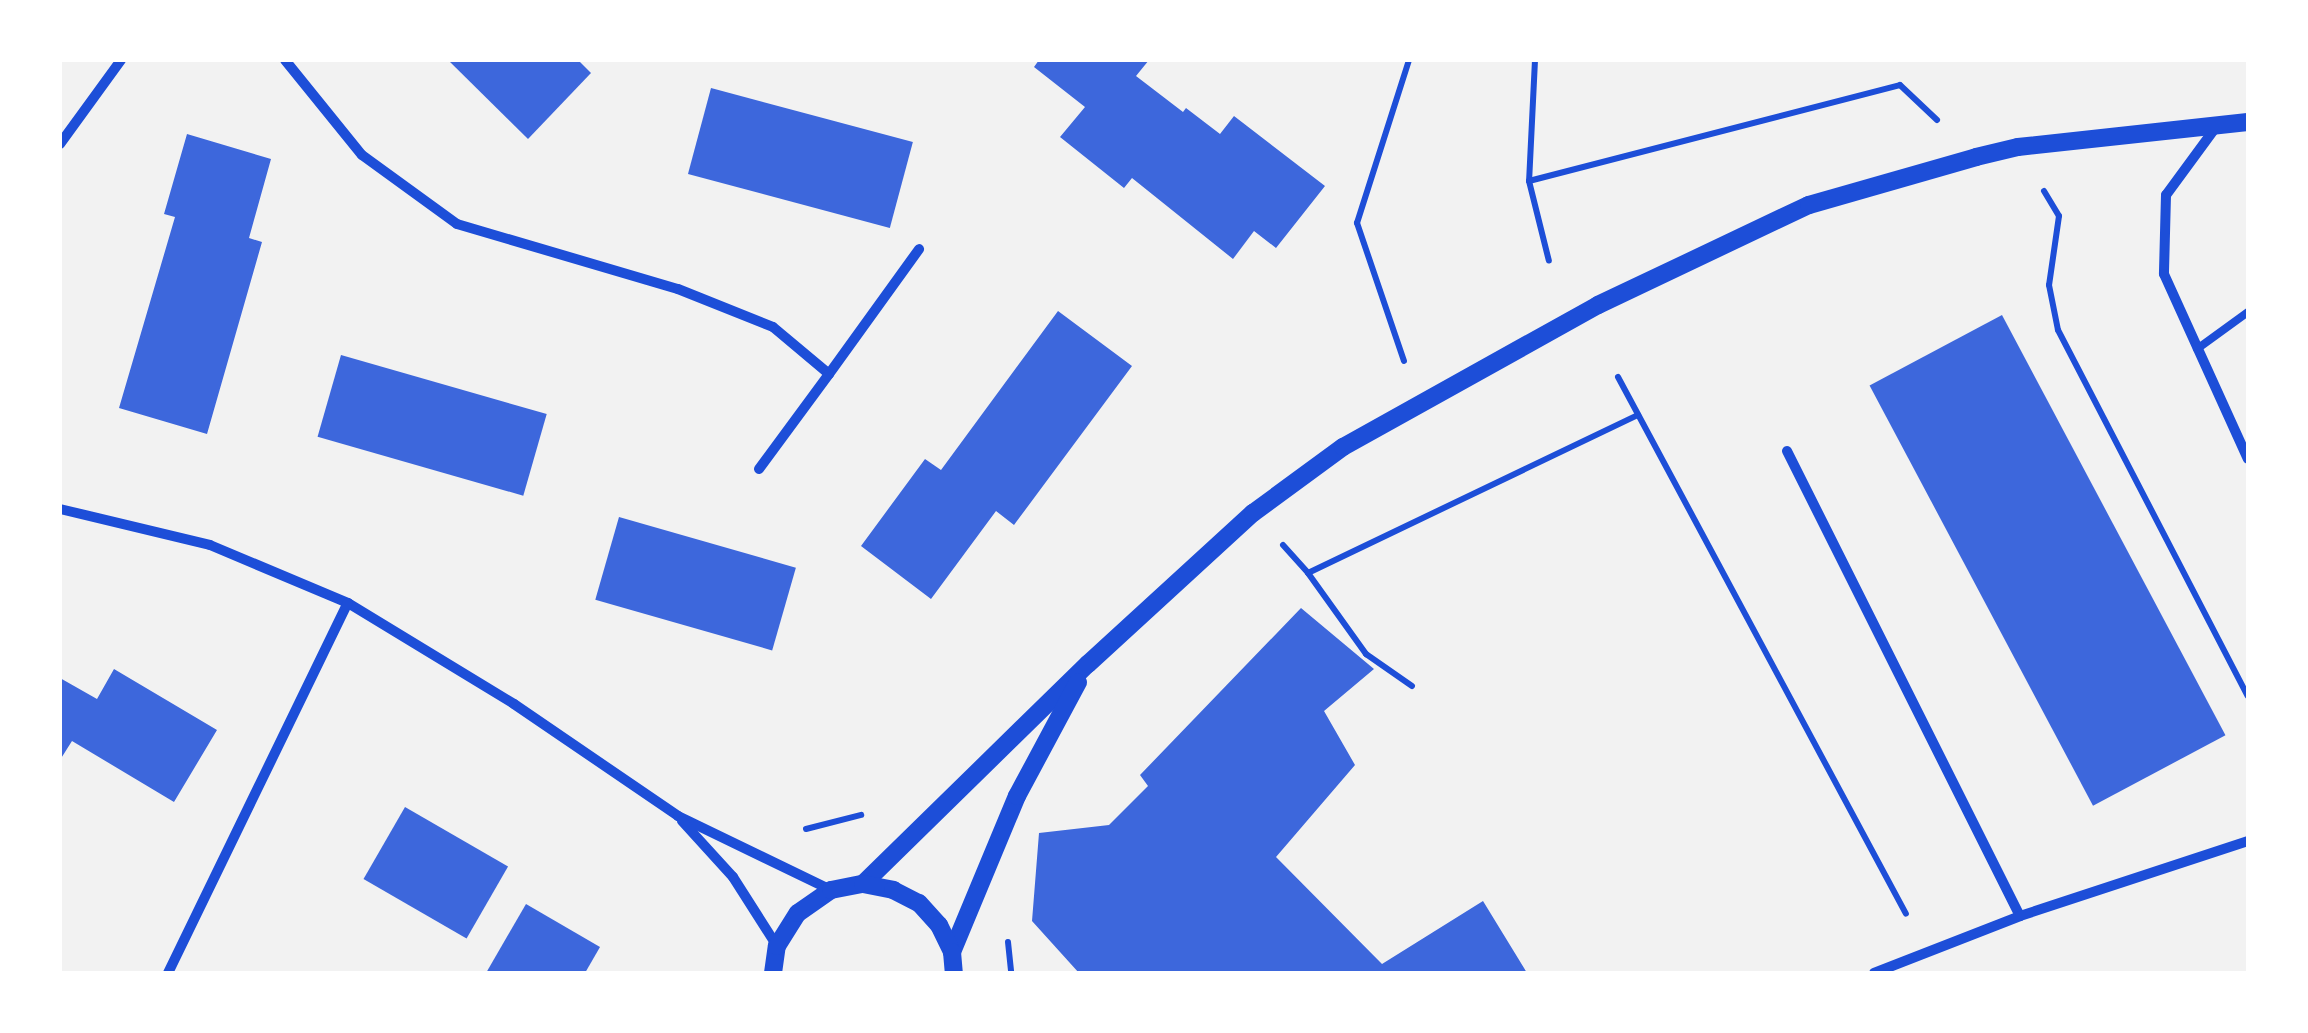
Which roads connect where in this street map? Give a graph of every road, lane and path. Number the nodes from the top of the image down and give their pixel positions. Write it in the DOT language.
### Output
graph roads {
  1 [pos="120,60"];
  2 [pos="284,60"];
  3 [pos="1409,60"];
  4 [pos="1535,60"];
  5 [pos="2219,122"];
  6 [pos="2248,122"];
  7 [pos="60,144"];
  8 [pos="2018,147"];
  9 [pos="1976,157"];
  10 [pos="1528,181"];
  11 [pos="919,249"];
  12 [pos="1550,261"];
  13 [pos="2248,312"];
  14 [pos="2197,348"];
  15 [pos="829,374"];
  16 [pos="1618,377"];
  17 [pos="1418,405"];
  18 [pos="1638,414"];
  19 [pos="1786,452"];
  20 [pos="2248,460"];
  21 [pos="760,469"];
  22 [pos="60,510"];
  23 [pos="1252,513"];
  24 [pos="1308,573"];
  25 [pos="348,603"];
  26 [pos="1088,664"];
  27 [pos="1412,686"];
  28 [pos="2248,696"];
  29 [pos="868,810"];
  30 [pos="678,816"];
  31 [pos="786,828"];
  32 [pos="2248,841"];
  33 [pos="863,884"];
  34 [pos="831,890"];
  35 [pos="2020,916"];
  36 [pos="778,946"];
  37 [pos="1926,950"];
  38 [pos="952,952"];
  39 [pos="168,973"];
  40 [pos="773,973"];
  41 [pos="954,973"];
  42 [pos="1874,973"];
  1 -- 7 [label="street"];
  2 -- 15 [label="street"];
  3 -- 17 [label="path"];
  4 -- 10 [label="path"];
  5 -- 6 [label="street"];
  5 -- 8 [label="street"];
  5 -- 14 [label="street"];
  8 -- 9 [label="street"];
  8 -- 28 [label="path"];
  9 -- 10 [label="path"];
  9 -- 17 [label="street"];
  10 -- 12 [label="path"];
  11 -- 15 [label="street"];
  13 -- 14 [label="lane"];
  14 -- 20 [label="street"];
  15 -- 21 [label="street"];
  16 -- 18 [label="path"];
  17 -- 23 [label="street"];
  18 -- 24 [label="path"];
  18 -- 37 [label="path"];
  19 -- 35 [label="street"];
  22 -- 25 [label="street"];
  23 -- 24 [label="path"];
  23 -- 26 [label="street"];
  24 -- 27 [label="path"];
  25 -- 30 [label="street"];
  25 -- 39 [label="street"];
  26 -- 33 [label="street"];
  26 -- 38 [label="street"];
  29 -- 31 [label="path"];
  30 -- 34 [label="street"];
  30 -- 36 [label="street"];
  32 -- 35 [label="street"];
  33 -- 34 [label="street"];
  33 -- 38 [label="street"];
  34 -- 36 [label="street"];
  35 -- 37 [label="street"];
  36 -- 40 [label="street"];
  37 -- 42 [label="street"];
  38 -- 41 [label="street"];
}
